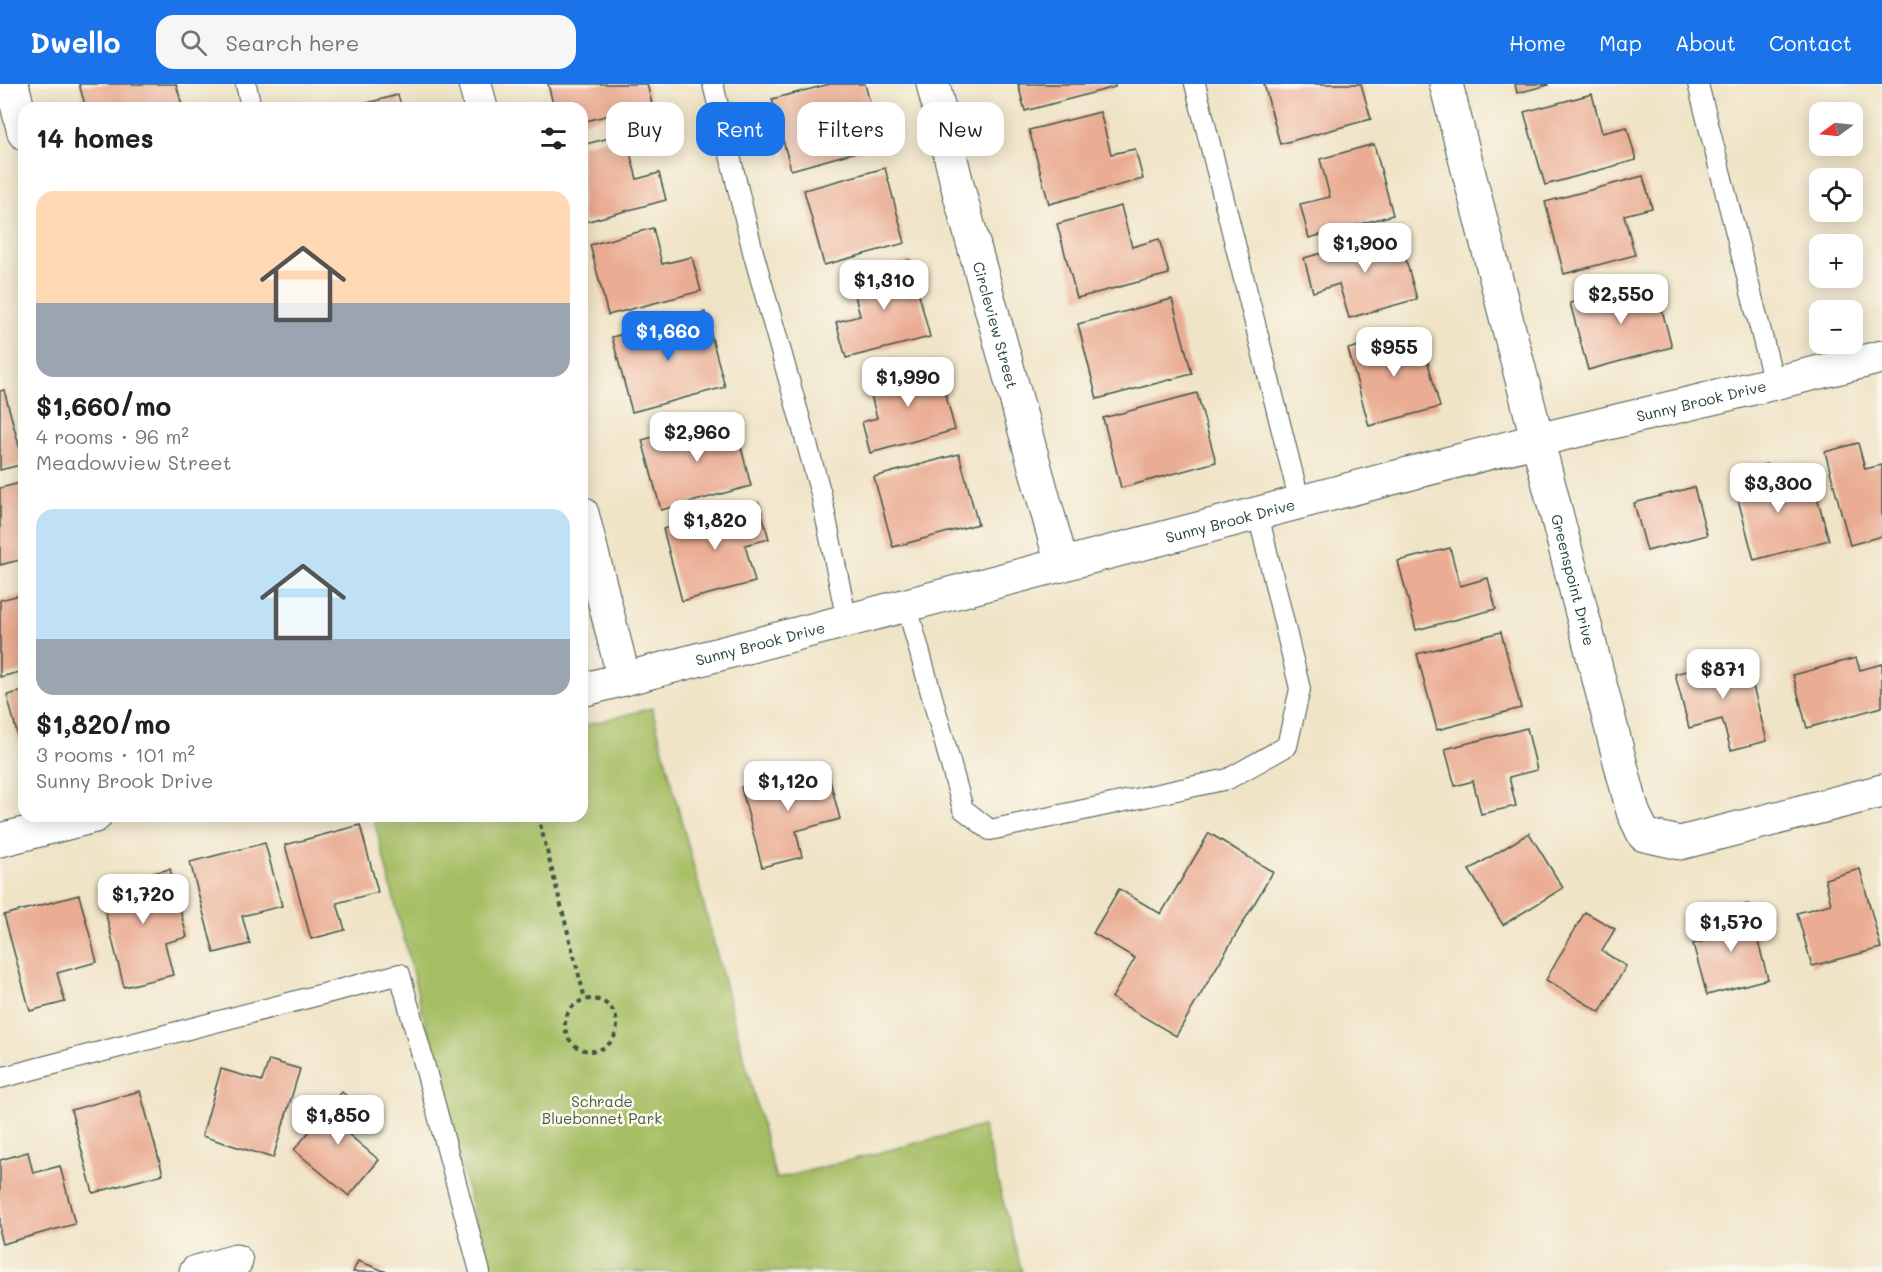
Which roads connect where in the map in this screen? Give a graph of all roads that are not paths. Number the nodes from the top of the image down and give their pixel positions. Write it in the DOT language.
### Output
graph roads {
  1 [pos="12,84"];
  2 [pos="246,84"];
  3 [pos="475,84"];
  4 [pos="713,84"];
  5 [pos="933,84"];
  6 [pos="1195,84"];
  7 [pos="1446,84"];
  8 [pos="1698,84"];
  9 [pos="250,102"];
  10 [pos="480,102"];
  11 [pos="18,108"];
  12 [pos="1882,357"];
  13 [pos="1774,383"];
  14 [pos="1538,440"];
  15 [pos="1300,503"];
  16 [pos="1258,514"];
  17 [pos="588,537"];
  18 [pos="1062,566"];
  19 [pos="908,606"];
  20 [pos="847,621"];
  21 [pos="624,679"];
  22 [pos="588,688"];
  23 [pos="1882,791"];
  24 [pos="71,822"];
  25 [pos="0,840"];
  26 [pos="0,1078"];
  27 [pos="236,1261"];
  28 [pos="195,1272"];
  29 [pos="480,1272"];
  1 -- 11 [label="street"];
  2 -- 9 [label="lane"];
  3 -- 10 [label="street"];
  4 -- 20 [label="lane"];
  5 -- 18 [label="street, Circleview Street"];
  6 -- 15 [label="lane"];
  7 -- 14 [label="street, Greenspoint Drive"];
  8 -- 13 [label="lane"];
  12 -- 13 [label="street, Sunny Brook Drive"];
  13 -- 14 [label="street, Sunny Brook Drive"];
  14 -- 15 [label="street, Sunny Brook Drive"];
  14 -- 23 [label="street, Greenspoint Drive"];
  15 -- 16 [label="street, Sunny Brook Drive"];
  16 -- 18 [label="street, Sunny Brook Drive"];
  16 -- 19 [label="lane"];
  17 -- 21 [label="street"];
  18 -- 19 [label="street, Sunny Brook Drive"];
  19 -- 20 [label="street, Sunny Brook Drive"];
  20 -- 21 [label="street, Sunny Brook Drive"];
  21 -- 22 [label="street, Sunny Brook Drive"];
  24 -- 25 [label="street"];
  26 -- 29 [label="lane"];
  27 -- 28 [label="street"];
}
